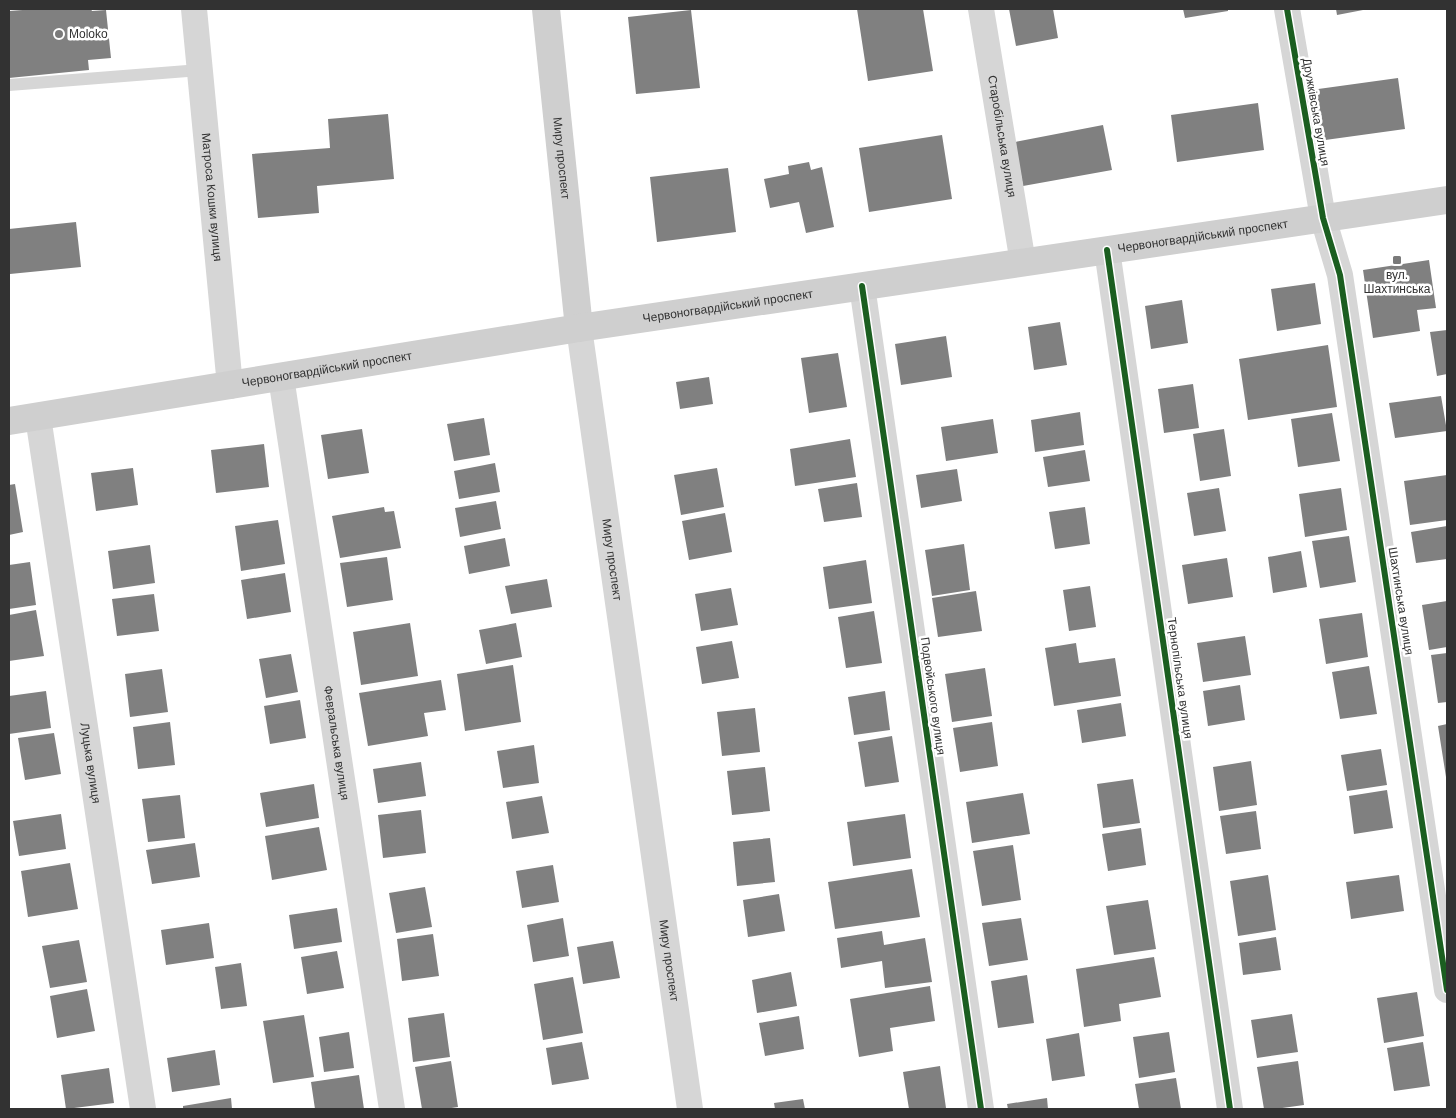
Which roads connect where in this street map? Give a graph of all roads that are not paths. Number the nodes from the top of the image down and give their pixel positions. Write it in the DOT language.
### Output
graph roads {
  1 [pos="194,9"];
  2 [pos="546,9"];
  3 [pos="981,9"];
  4 [pos="1287,9"];
  5 [pos="200,70"];
  6 [pos="9,85"];
  7 [pos="1447,200"];
  8 [pos="1323,218"];
  9 [pos="1107,250"];
  10 [pos="1023,262"];
  11 [pos="862,286"];
  12 [pos="579,328"];
  13 [pos="281,377"];
  14 [pos="230,386"];
  15 [pos="38,417"];
  16 [pos="9,421"];
  17 [pos="1447,990"];
  18 [pos="143,1109"];
  19 [pos="392,1109"];
  20 [pos="690,1109"];
  21 [pos="981,1109"];
  22 [pos="1230,1109"];
  1 -- 5 [label="street, Матроса Кошки вулиця"];
  2 -- 12 [label="main road, Миру проспект"];
  3 -- 10 [label="street, Старобільська вулиця"];
  4 -- 8 [label="street, Дружківська вулиця"];
  5 -- 6 [label="lane"];
  5 -- 14 [label="street, Матроса Кошки вулиця"];
  7 -- 8 [label="main road, Червоногвардійський проспект"];
  8 -- 9 [label="main road, Червоногвардійський проспект"];
  8 -- 17 [label="street, Шахтинська вулиця"];
  9 -- 10 [label="main road, Червоногвардійський проспект"];
  9 -- 22 [label="street, Тернопільська вулиця"];
  10 -- 11 [label="main road, Червоногвардійський проспект"];
  11 -- 12 [label="main road, Червоногвардійський проспект"];
  11 -- 21 [label="street, Подвойського вулиця"];
  12 -- 13 [label="main road, Червоногвардійський проспект"];
  12 -- 20 [label="street, Миру проспект"];
  13 -- 14 [label="main road, Червоногвардійський проспект"];
  13 -- 19 [label="street, Февральська вулиця"];
  14 -- 15 [label="main road, Червоногвардійський проспект"];
  15 -- 16 [label="main road, Червоногвардійський проспект"];
  15 -- 18 [label="street, Луцька вулиця"];
}
